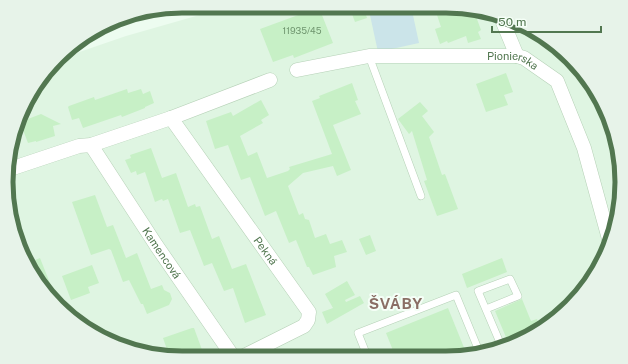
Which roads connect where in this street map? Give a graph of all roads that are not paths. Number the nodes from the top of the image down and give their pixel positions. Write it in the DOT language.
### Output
graph roads {
  1 [pos="503,23"];
  2 [pos="369,56"];
  3 [pos="517,56"];
  4 [pos="297,70"];
  5 [pos="270,80"];
  6 [pos="171,118"];
  7 [pos="91,146"];
  8 [pos="13,168"];
  9 [pos="421,196"];
  10 [pos="607,232"];
  11 [pos="486,309"];
  12 [pos="499,342"];
  13 [pos="478,348"];
  14 [pos="229,351"];
  15 [pos="254,351"];
  16 [pos="365,351"];
  1 -- 3 [label="street"];
  2 -- 3 [label="street, Pionierska"];
  2 -- 4 [label="street, Pionierska"];
  2 -- 9 [label="lane"];
  3 -- 10 [label="street, Pionierska"];
  5 -- 6 [label="street"];
  6 -- 7 [label="street"];
  6 -- 15 [label="street, Pekná"];
  7 -- 8 [label="street"];
  7 -- 14 [label="street, Kamencová"];
  11 -- 11 [label="lane"];
  11 -- 12 [label="lane"];
  13 -- 16 [label="lane"];
}
